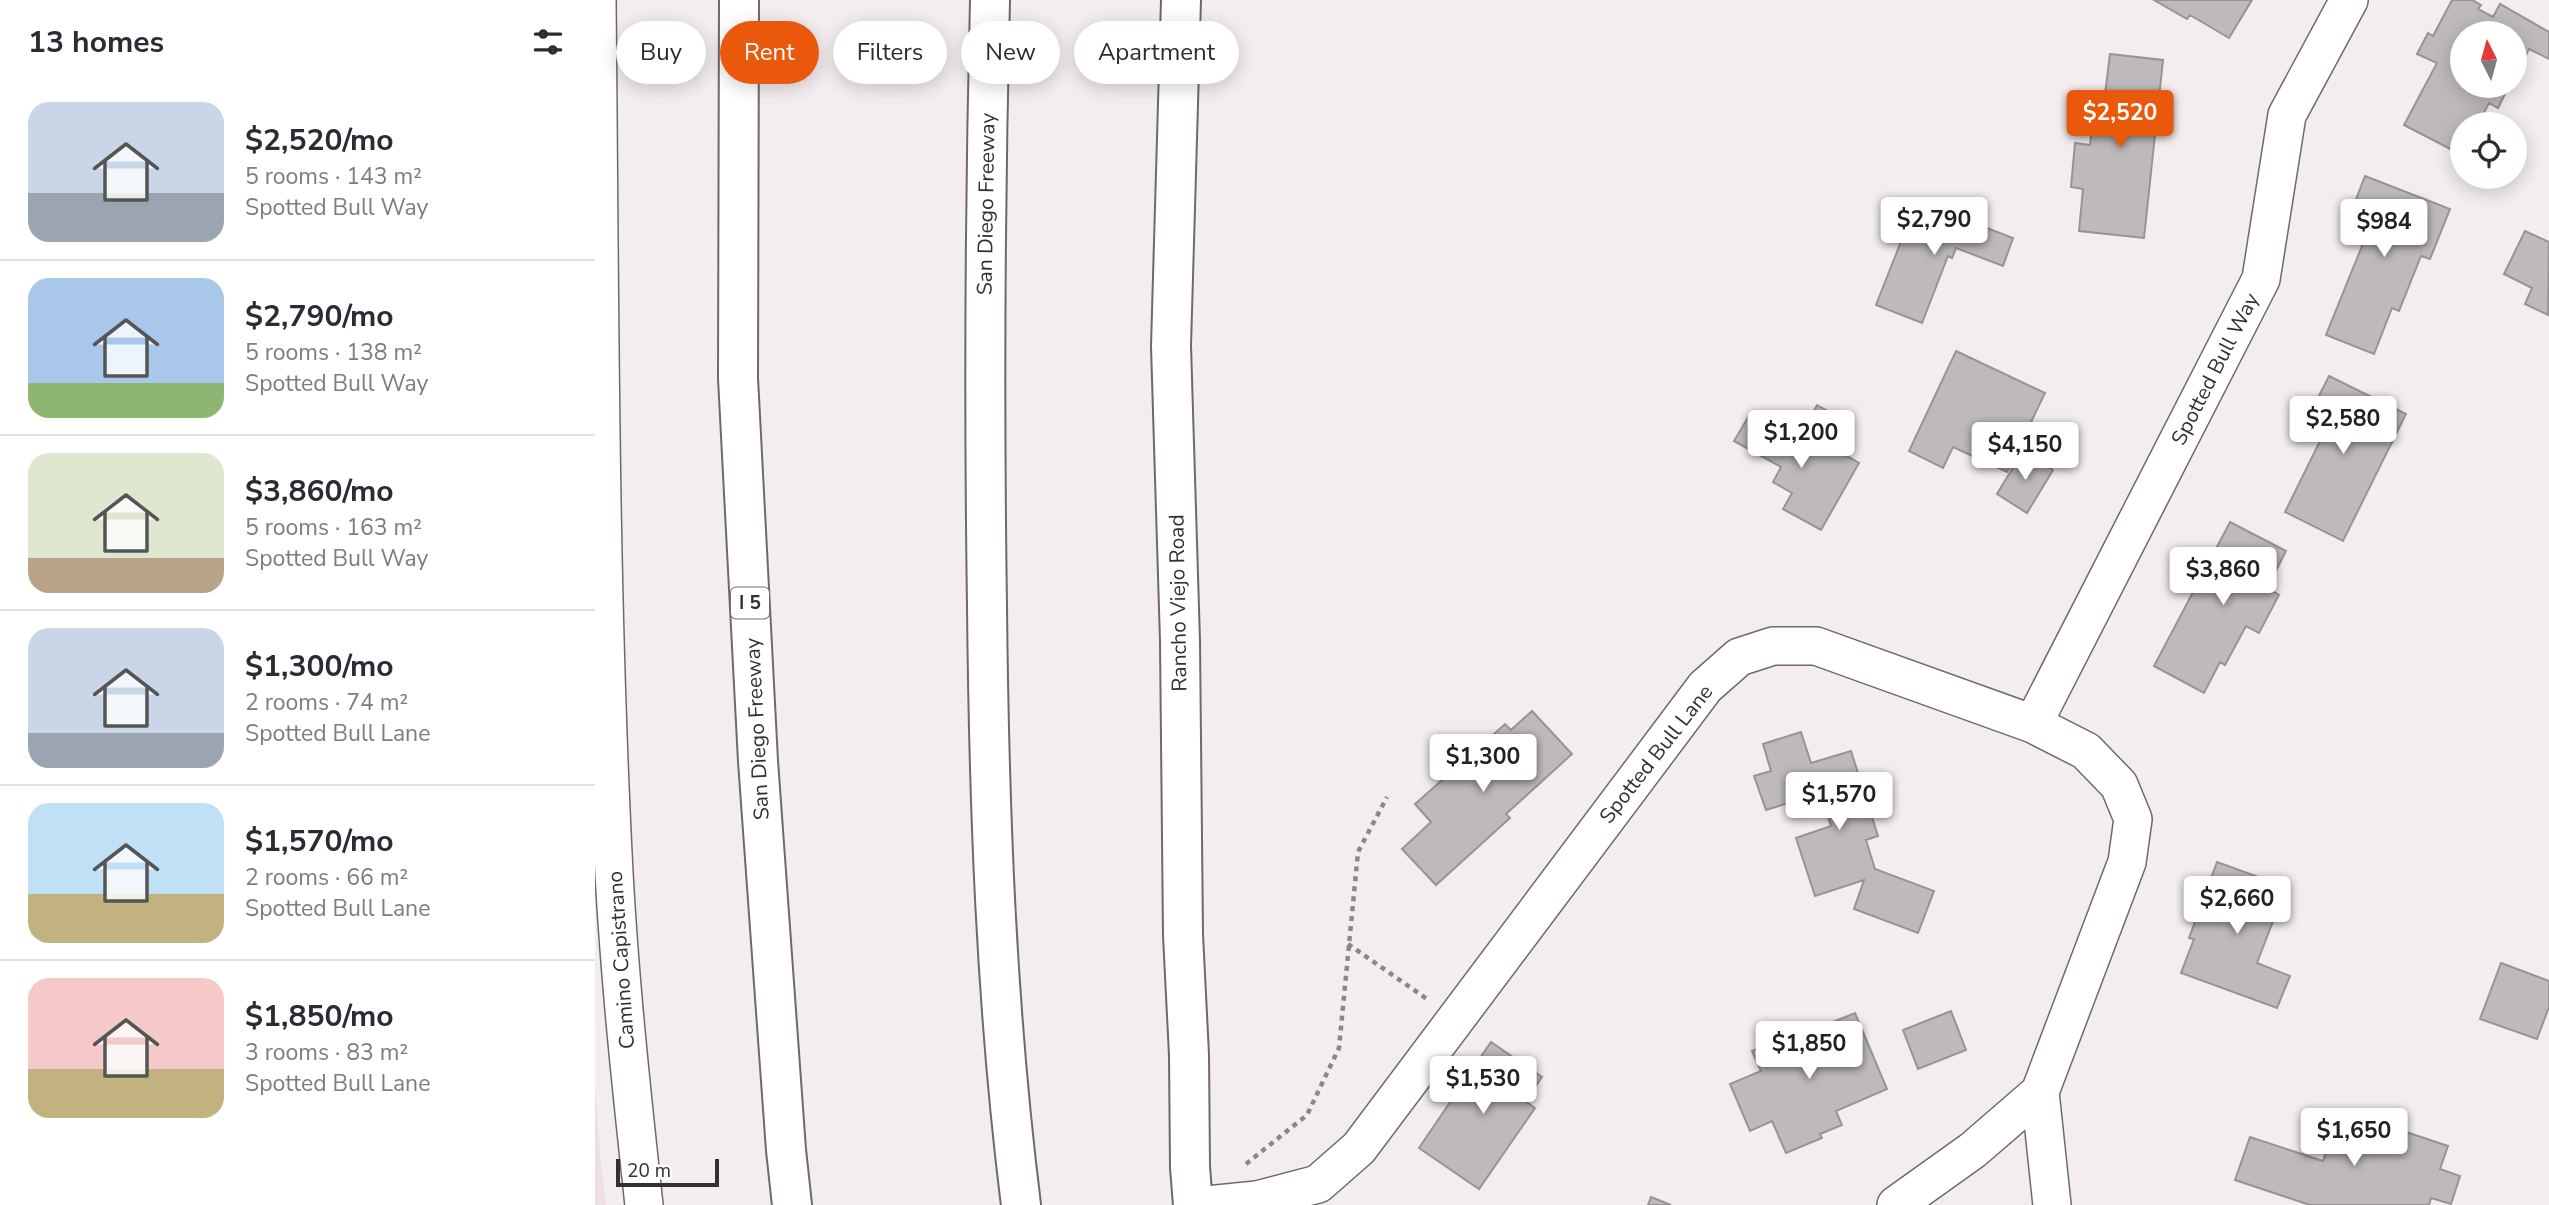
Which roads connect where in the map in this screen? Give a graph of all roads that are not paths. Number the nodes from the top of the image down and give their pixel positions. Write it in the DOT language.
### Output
graph roads {
  1 [pos="597,0"];
  2 [pos="739,0"];
  3 [pos="990,0"];
  4 [pos="1013,0"];
  5 [pos="1181,0"];
  6 [pos="2349,0"];
  7 [pos="990,21"];
  8 [pos="1005,21"];
  9 [pos="989,84"];
  10 [pos="2033,723"];
  11 [pos="2040,1092"];
  12 [pos="644,1205"];
  13 [pos="792,1205"];
  14 [pos="1021,1205"];
  15 [pos="1193,1205"];
  16 [pos="1207,1205"];
  17 [pos="1896,1205"];
  18 [pos="2052,1205"];
  1 -- 12 [label="street, Camino Capistrano"];
  2 -- 13 [label="main road, San Diego Freeway / I 5"];
  3 -- 7 [label="main road, San Diego Freeway"];
  4 -- 8 [label="main road"];
  5 -- 15 [label="main road, Rancho Viejo Road"];
  6 -- 10 [label="street, Spotted Bull Way"];
  9 -- 14 [label="main road, San Diego Freeway"];
  10 -- 11 [label="street, Spotted Bull Lane"];
  10 -- 16 [label="street, Spotted Bull Lane"];
  11 -- 17 [label="street, Spotted Bull Lane"];
  11 -- 18 [label="street, Spotted Bull Lane"];
}
